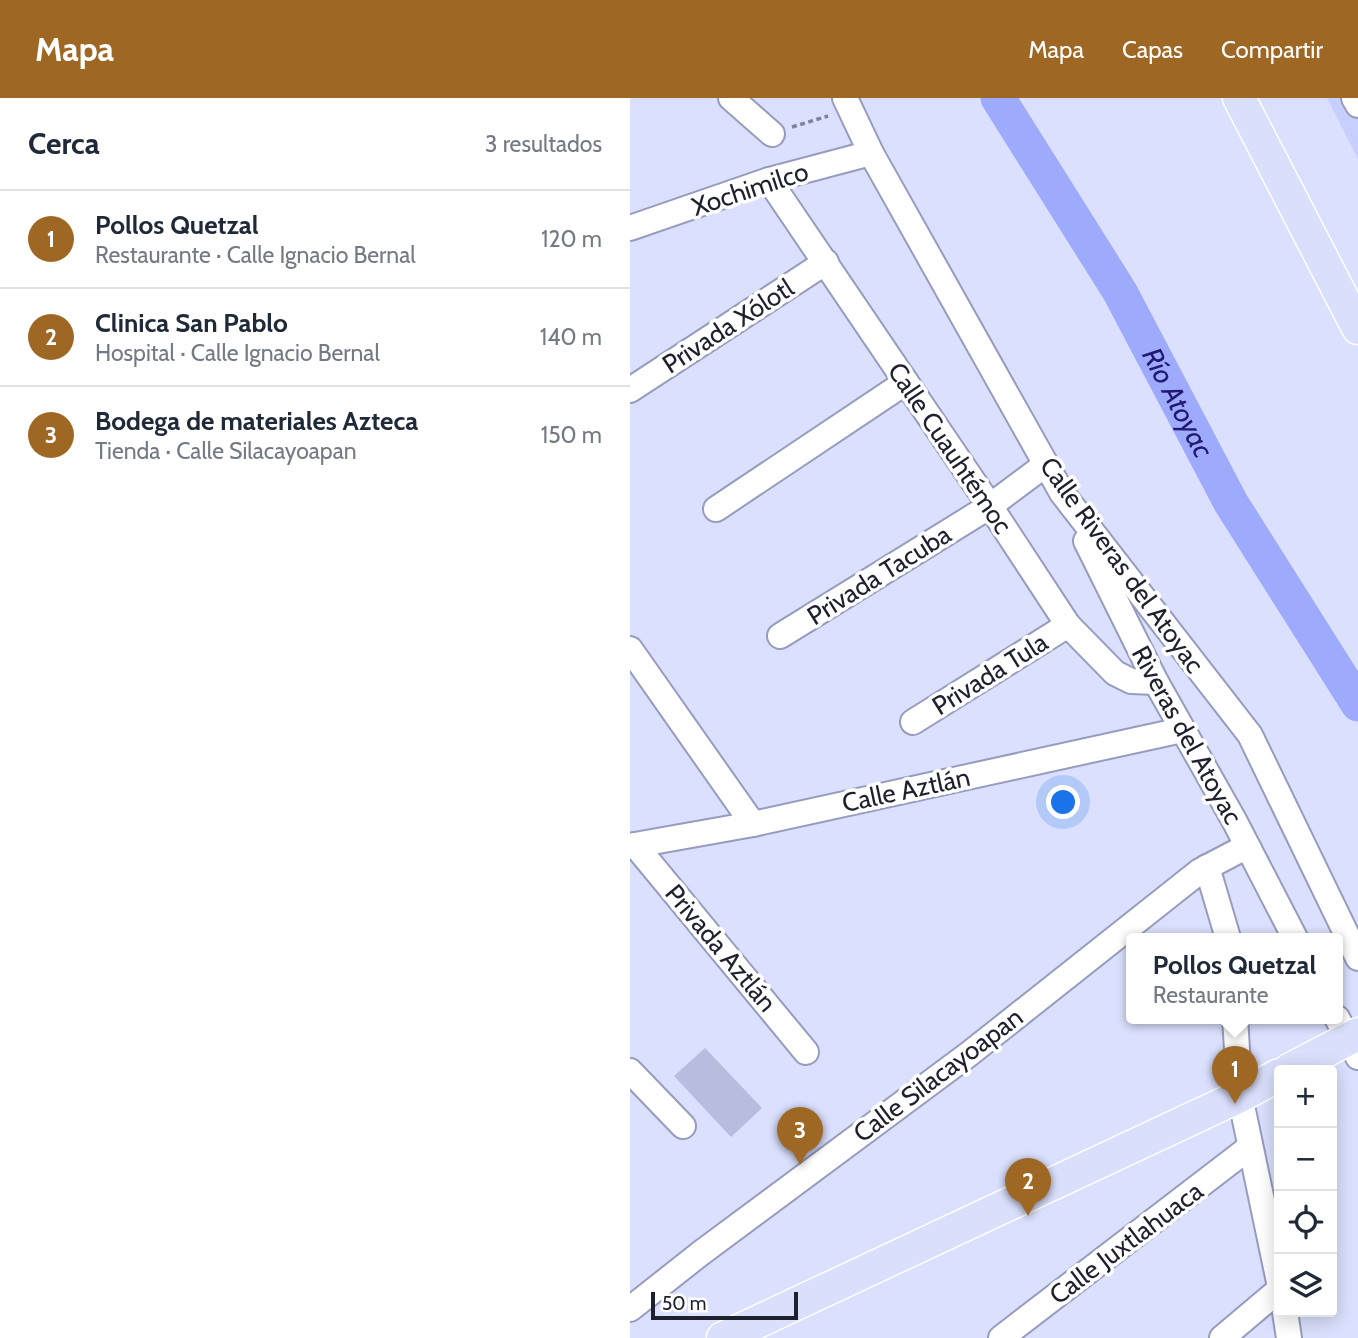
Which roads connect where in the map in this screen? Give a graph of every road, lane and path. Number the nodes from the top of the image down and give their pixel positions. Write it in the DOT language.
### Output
graph roads {
  1 [pos="732,98"];
  2 [pos="1239,98"];
  3 [pos="1354,98"];
  4 [pos="848,103"];
  5 [pos="1358,105"];
  6 [pos="772,134"];
  7 [pos="871,153"];
  8 [pos="769,180"];
  9 [pos="630,228"];
  10 [pos="826,262"];
  11 [pos="1358,328"];
  12 [pos="906,382"];
  13 [pos="630,390"];
  14 [pos="1045,465"];
  15 [pos="1062,493"];
  16 [pos="990,506"];
  17 [pos="716,509"];
  18 [pos="1068,625"];
  19 [pos="780,636"];
  20 [pos="630,649"];
  21 [pos="1156,682"];
  22 [pos="913,722"];
  23 [pos="1182,730"];
  24 [pos="753,824"];
  25 [pos="633,845"];
  26 [pos="1249,849"];
  27 [pos="1207,867"];
  28 [pos="1227,933"];
  29 [pos="1292,933"];
  30 [pos="1358,958"];
  31 [pos="1235,1024"];
  32 [pos="1350,1037"];
  33 [pos="806,1052"];
  34 [pos="1298,1065"];
  35 [pos="630,1070"];
  36 [pos="1274,1078"];
  37 [pos="1240,1096"];
  38 [pos="683,1126"];
  39 [pos="1250,1147"];
  40 [pos="1274,1259"];
  41 [pos="1274,1294"];
  42 [pos="630,1309"];
  43 [pos="1286,1317"];
  44 [pos="723,1338"];
  45 [pos="1001,1338"];
  46 [pos="1222,1338"];
  47 [pos="1289,1338"];
  1 -- 6 [label="street"];
  2 -- 11 [label="main road"];
  3 -- 5 [label="street"];
  4 -- 6 [label="path"];
  4 -- 7 [label="street, Calle Riveras del Atoyac"];
  7 -- 8 [label="street, Xochimilco"];
  7 -- 14 [label="street, Calle Riveras del Atoyac"];
  8 -- 9 [label="street, Xochimilco"];
  8 -- 10 [label="street, Calle Cuauhtémoc"];
  10 -- 12 [label="street, Calle Cuauhtémoc"];
  10 -- 13 [label="street, Privada Xólotl"];
  12 -- 16 [label="street, Calle Cuauhtémoc"];
  12 -- 17 [label="street"];
  14 -- 15 [label="street, Calle Riveras del Atoyac"];
  14 -- 16 [label="street, Privada Tacuba"];
  15 -- 21 [label="street, Riveras del Atoyac"];
  15 -- 30 [label="street, Calle Riveras del Atoyac"];
  16 -- 18 [label="street, Calle Cuauhtémoc"];
  16 -- 19 [label="street, Privada Tacuba"];
  18 -- 21 [label="street, Calle Cuauhtémoc"];
  18 -- 22 [label="street, Privada Tula"];
  20 -- 24 [label="street"];
  21 -- 23 [label="street, Riveras del Atoyac"];
  23 -- 24 [label="street, Calle Aztlán"];
  23 -- 26 [label="street, Riveras del Atoyac"];
  24 -- 25 [label="street, Calle Aztlán"];
  25 -- 33 [label="street, Privada Aztlán"];
  26 -- 27 [label="street, Calle Silacayoapan"];
  26 -- 29 [label="street, Riveras del Atoyac"];
  27 -- 28 [label="street"];
  27 -- 42 [label="street, Calle Silacayoapan"];
  31 -- 37 [label="street"];
  32 -- 34 [label="main road"];
  35 -- 38 [label="street"];
  36 -- 37 [label="main road"];
  37 -- 39 [label="street"];
  37 -- 44 [label="main road"];
  39 -- 40 [label="street"];
  39 -- 45 [label="street, Calle Juxtlahuaca"];
  41 -- 46 [label="street"];
  43 -- 47 [label="street"];
}
